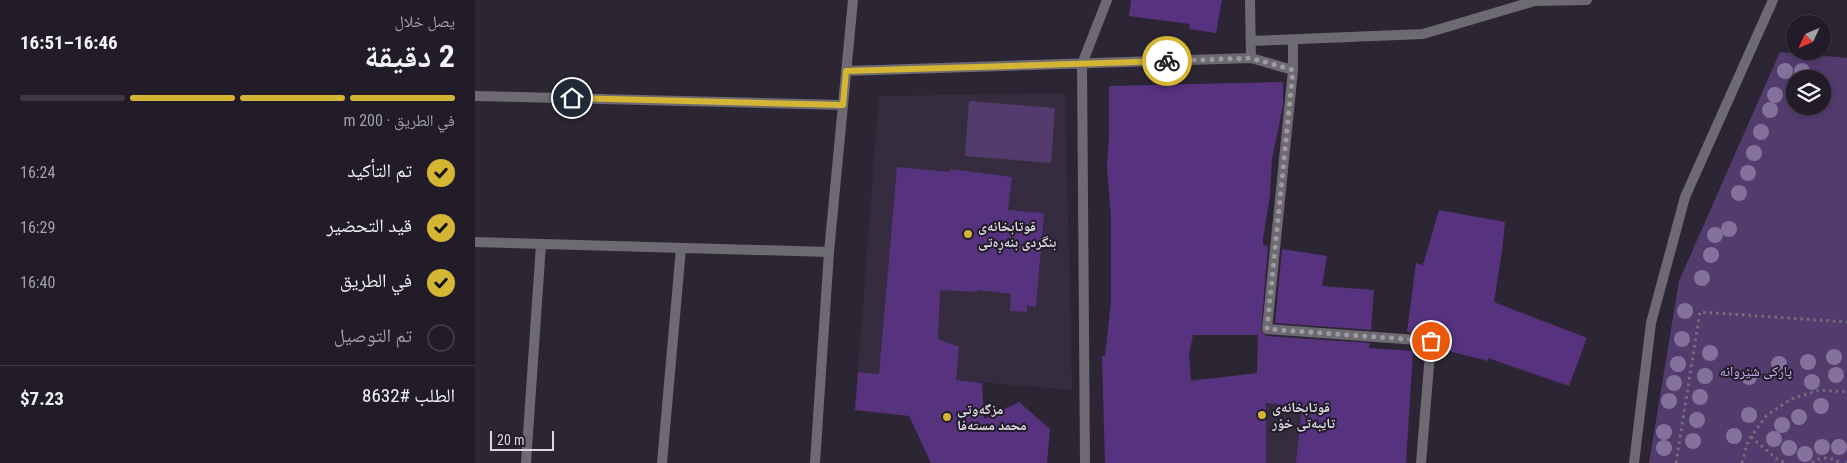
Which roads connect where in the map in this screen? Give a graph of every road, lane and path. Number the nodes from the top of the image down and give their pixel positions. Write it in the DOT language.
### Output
graph roads {
  1 [pos="853,0"];
  2 [pos="1107,0"];
  3 [pos="1250,0"];
  4 [pos="1587,0"];
  5 [pos="1773,0"];
  6 [pos="1293,40"];
  7 [pos="1251,41"];
  8 [pos="1251,58"];
  9 [pos="1082,64"];
  10 [pos="1293,70"];
  11 [pos="846,71"];
  12 [pos="475,96"];
  13 [pos="843,105"];
  14 [pos="475,242"];
  15 [pos="541,244"];
  16 [pos="681,248"];
  17 [pos="829,252"];
  18 [pos="1847,322"];
  19 [pos="1847,392"];
  20 [pos="1751,437"];
  21 [pos="526,463"];
  22 [pos="662,463"];
  23 [pos="815,463"];
  24 [pos="1085,463"];
  25 [pos="1421,463"];
  26 [pos="1634,463"];
  27 [pos="1676,463"];
  28 [pos="1742,463"];
  29 [pos="1786,463"];
  30 [pos="1812,463"];
  31 [pos="1841,463"];
  1 -- 11 [label="street"];
  2 -- 9 [label="street"];
  3 -- 7 [label="street"];
  4 -- 6 [label="street"];
  5 -- 26 [label="street"];
  6 -- 7 [label="street"];
  6 -- 10 [label="street"];
  7 -- 8 [label="street"];
  8 -- 9 [label="street"];
  8 -- 10 [label="street"];
  9 -- 11 [label="street"];
  9 -- 24 [label="street"];
  10 -- 25 [label="street"];
  11 -- 13 [label="street"];
  12 -- 13 [label="street"];
  13 -- 17 [label="street"];
  14 -- 15 [label="street"];
  15 -- 16 [label="street"];
  15 -- 21 [label="street"];
  16 -- 17 [label="street"];
  16 -- 22 [label="street"];
  17 -- 23 [label="street"];
  18 -- 27 [label="path"];
  19 -- 20 [label="path"];
  20 -- 28 [label="path"];
  20 -- 29 [label="path"];
  30 -- 31 [label="path"];
}
